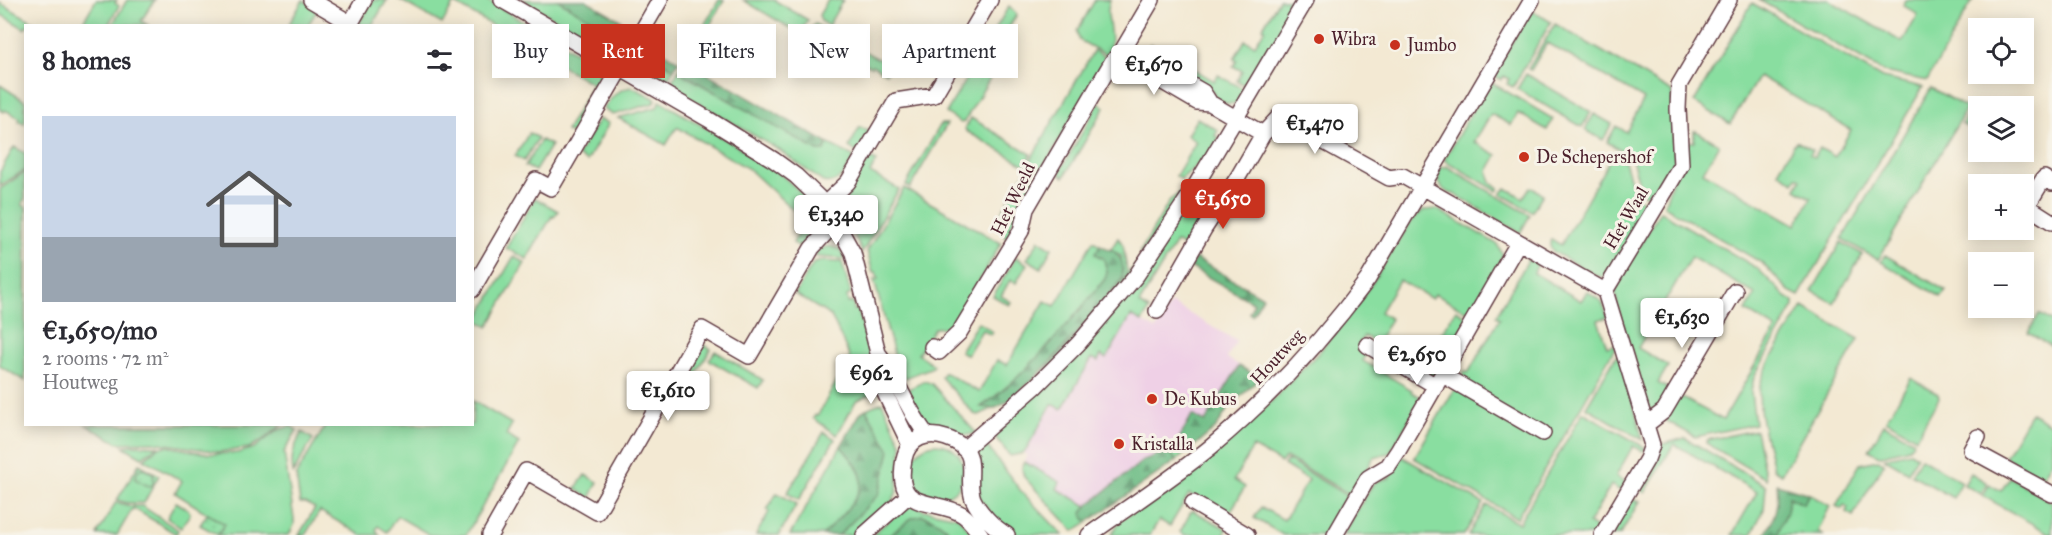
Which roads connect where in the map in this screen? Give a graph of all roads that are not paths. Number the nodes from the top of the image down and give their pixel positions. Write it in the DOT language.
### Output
graph roads {
  1 [pos="311,0"];
  2 [pos="364,0"];
  3 [pos="502,0"];
  4 [pos="660,0"];
  5 [pos="990,0"];
  6 [pos="1152,0"];
  7 [pos="1306,0"];
  8 [pos="1532,0"];
  9 [pos="1729,0"];
  10 [pos="350,24"];
  11 [pos="646,24"];
  12 [pos="581,46"];
  13 [pos="1124,52"];
  14 [pos="615,78"];
  15 [pos="636,78"];
  16 [pos="1236,118"];
  17 [pos="1263,134"];
  18 [pos="2052,183"];
  19 [pos="1422,188"];
  20 [pos="824,205"];
  21 [pos="836,222"];
  22 [pos="2052,222"];
  23 [pos="1518,243"];
  24 [pos="474,287"];
  25 [pos="1605,291"];
  26 [pos="1735,291"];
  27 [pos="1157,311"];
  28 [pos="1367,345"];
  29 [pos="932,347"];
  30 [pos="878,354"];
  31 [pos="1439,380"];
  32 [pos="1647,424"];
  33 [pos="1543,432"];
  34 [pos="927,435"];
  35 [pos="1978,437"];
  36 [pos="910,445"];
  37 [pos="964,449"];
  38 [pos="2052,494"];
  39 [pos="909,495"];
  40 [pos="1194,504"];
  41 [pos="490,535"];
  42 [pos="864,535"];
  43 [pos="981,535"];
  44 [pos="1007,535"];
  45 [pos="1089,535"];
  46 [pos="1247,535"];
  47 [pos="1335,535"];
  48 [pos="1602,535"];
  1 -- 10 [label="street"];
  2 -- 10 [label="street"];
  3 -- 12 [label="street"];
  4 -- 11 [label="street"];
  5 -- 20 [label="street"];
  6 -- 13 [label="street, Het Weeld"];
  7 -- 16 [label="street"];
  8 -- 19 [label="street, Houtweg"];
  9 -- 25 [label="street, Het Waal"];
  13 -- 16 [label="street"];
  13 -- 29 [label="street, Het Weeld"];
  14 -- 24 [label="street"];
  15 -- 20 [label="street"];
  16 -- 17 [label="street"];
  16 -- 37 [label="street"];
  17 -- 19 [label="street"];
  17 -- 27 [label="street"];
  18 -- 22 [label="street"];
  19 -- 23 [label="street"];
  19 -- 45 [label="street, Houtweg"];
  20 -- 21 [label="street"];
  21 -- 30 [label="street"];
  21 -- 41 [label="street"];
  23 -- 25 [label="street"];
  23 -- 31 [label="street"];
  25 -- 32 [label="street"];
  26 -- 32 [label="street"];
  28 -- 31 [label="street"];
  30 -- 34 [label="street"];
  30 -- 36 [label="street"];
  31 -- 33 [label="street"];
  31 -- 47 [label="street"];
  32 -- 48 [label="street"];
  34 -- 36 [label="street"];
  34 -- 37 [label="street"];
  35 -- 38 [label="street"];
  36 -- 39 [label="street"];
  37 -- 44 [label="street"];
  39 -- 42 [label="street"];
  39 -- 43 [label="street"];
  40 -- 46 [label="street"];
}
